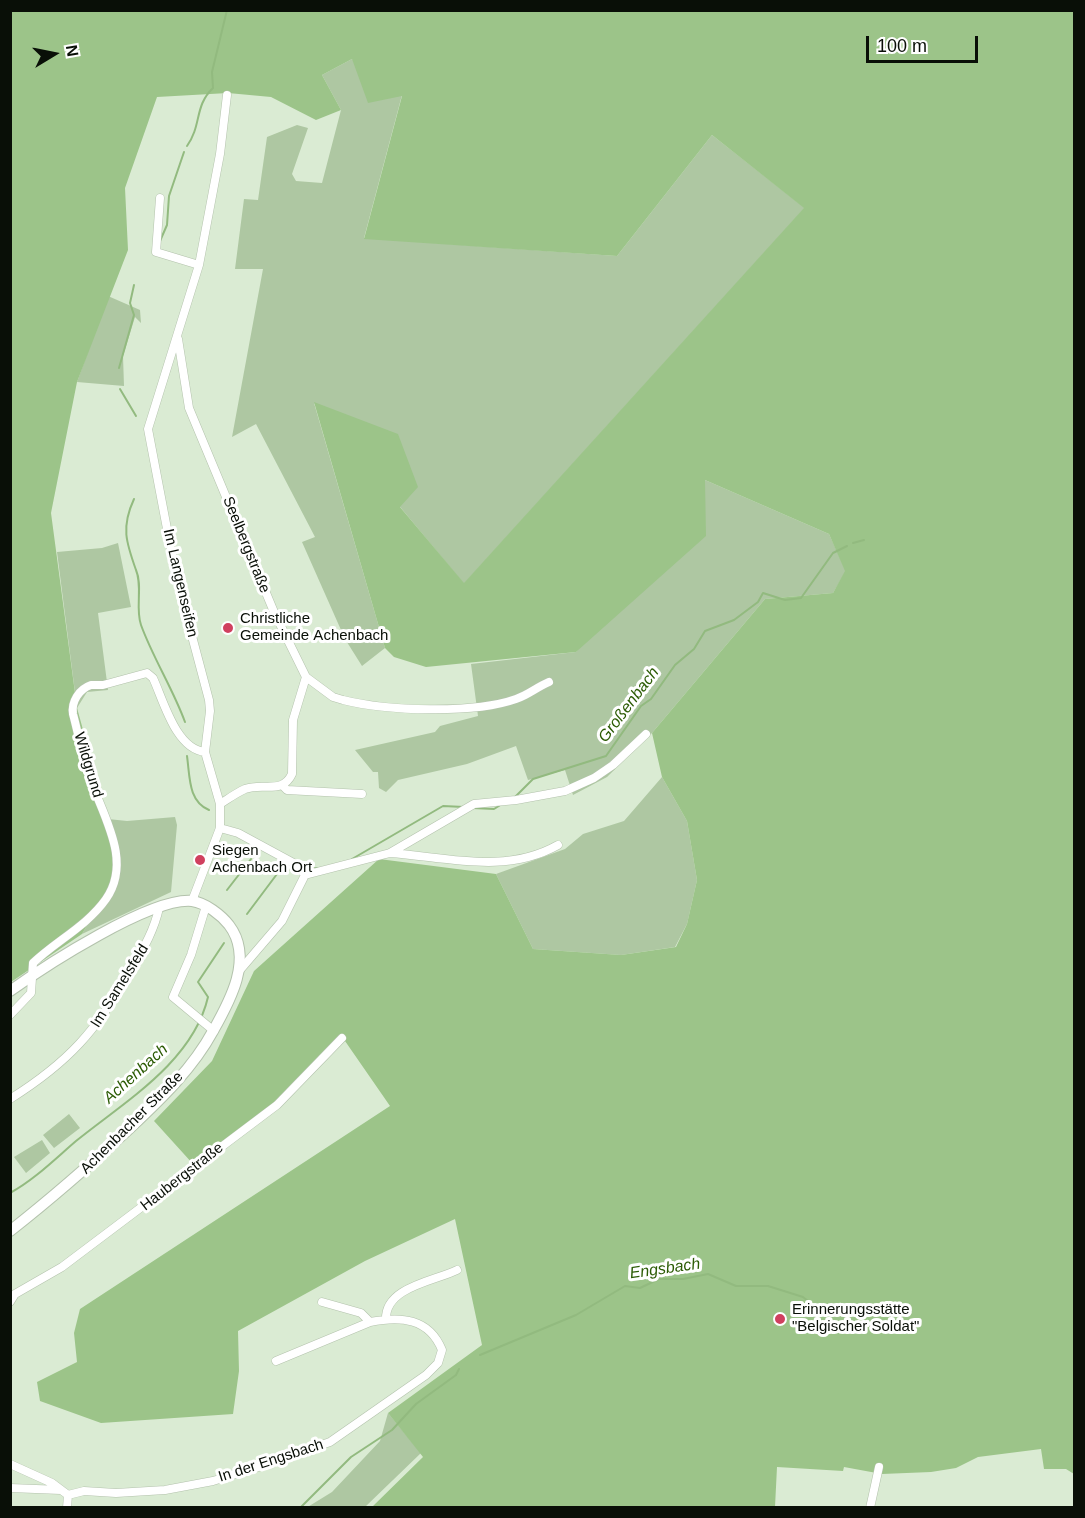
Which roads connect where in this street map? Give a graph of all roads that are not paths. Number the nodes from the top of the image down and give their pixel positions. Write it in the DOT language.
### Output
graph roads {
  1 [pos="226,95"];
  2 [pos="160,198"];
  3 [pos="199,265"];
  4 [pos="177,336"];
  5 [pos="306,677"];
  6 [pos="549,682"];
  7 [pos="646,734"];
  8 [pos="206,752"];
  9 [pos="283,786"];
  10 [pos="362,794"];
  11 [pos="220,804"];
  12 [pos="220,828"];
  13 [pos="558,845"];
  14 [pos="390,853"];
  15 [pos="305,875"];
  16 [pos="192,901"];
  17 [pos="206,906"];
  18 [pos="159,908"];
  19 [pos="240,970"];
  20 [pos="31,976"];
  21 [pos="10,991"];
  22 [pos="10,1015"];
  23 [pos="214,1031"];
  24 [pos="342,1038"];
  25 [pos="10,1099"];
  26 [pos="10,1231"];
  27 [pos="457,1269"];
  28 [pos="10,1302"];
  29 [pos="322,1302"];
  30 [pos="386,1319"];
  31 [pos="370,1322"];
  32 [pos="276,1361"];
  33 [pos="10,1464"];
  34 [pos="879,1467"];
  35 [pos="10,1488"];
  36 [pos="65,1492"];
  37 [pos="67,1508"];
  38 [pos="870,1508"];
  1 -- 3 [label="street, Im Langenseifen"];
  2 -- 3 [label="street"];
  3 -- 4 [label="street, Im Langenseifen"];
  4 -- 5 [label="street, Seelbergstraße"];
  4 -- 8 [label="street, Im Langenseifen"];
  5 -- 6 [label="street, Seelbergstraße"];
  5 -- 9 [label="street"];
  7 -- 14 [label="street"];
  8 -- 11 [label="street, Im Langenseifen"];
  8 -- 20 [label="street, Wildgrund"];
  9 -- 10 [label="street"];
  9 -- 11 [label="street"];
  11 -- 12 [label="street, Im Langenseifen"];
  12 -- 15 [label="street"];
  12 -- 16 [label="street, Im Langenseifen"];
  13 -- 14 [label="street"];
  14 -- 15 [label="street"];
  15 -- 19 [label="street"];
  16 -- 17 [label="main road"];
  16 -- 18 [label="main road"];
  17 -- 19 [label="main road"];
  17 -- 23 [label="street"];
  18 -- 20 [label="main road"];
  18 -- 25 [label="street, Im Samelsfeld"];
  19 -- 23 [label="main road, Achenbacher Straße"];
  20 -- 21 [label="main road"];
  20 -- 22 [label="street"];
  23 -- 26 [label="main road, Achenbacher Straße"];
  24 -- 28 [label="street, Haubergstraße"];
  27 -- 30 [label="street"];
  29 -- 31 [label="street"];
  30 -- 31 [label="street, In der Engsbach"];
  30 -- 36 [label="street, In der Engsbach"];
  31 -- 32 [label="street, In der Engsbach"];
  33 -- 36 [label="street"];
  34 -- 38 [label="street"];
  35 -- 36 [label="street, In der Engsbach"];
  36 -- 37 [label="street"];
}
